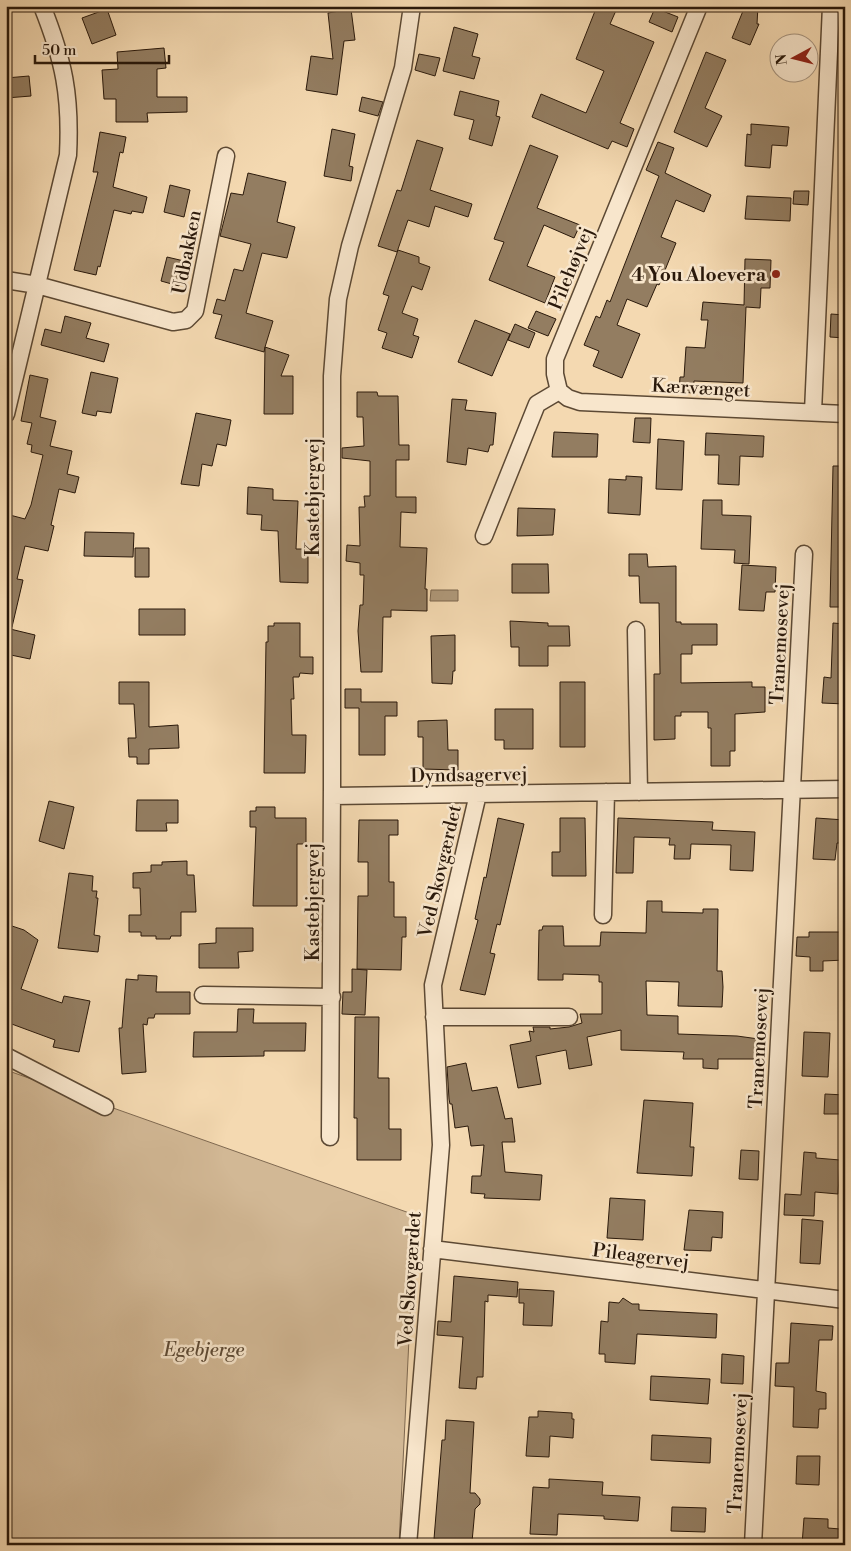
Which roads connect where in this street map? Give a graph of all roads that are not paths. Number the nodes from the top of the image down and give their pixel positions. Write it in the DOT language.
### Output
graph roads {
  1 [pos="42,6"];
  2 [pos="412,6"];
  3 [pos="699,6"];
  4 [pos="831,6"];
  5 [pos="226,156"];
  6 [pos="6,280"];
  7 [pos="37,284"];
  8 [pos="559,391"];
  9 [pos="813,412"];
  10 [pos="6,414"];
  11 [pos="845,414"];
  12 [pos="484,536"];
  13 [pos="804,554"];
  14 [pos="636,630"];
  15 [pos="845,789"];
  16 [pos="791,790"];
  17 [pos="606,792"];
  18 [pos="639,792"];
  19 [pos="478,794"];
  20 [pos="332,796"];
  21 [pos="603,915"];
  22 [pos="203,995"];
  23 [pos="332,998"];
  24 [pos="434,1017"];
  25 [pos="569,1017"];
  26 [pos="6,1056"];
  27 [pos="105,1107"];
  28 [pos="330,1137"];
  29 [pos="432,1249"];
  30 [pos="765,1291"];
  31 [pos="845,1300"];
  32 [pos="408,1545"];
  33 [pos="753,1545"];
  1 -- 7 [label="street"];
  2 -- 20 [label="street, Kastebjergvej"];
  3 -- 8 [label="street, Pilehøjvej"];
  4 -- 9 [label="street"];
  5 -- 7 [label="street, Udbakken"];
  6 -- 7 [label="street, Udbakken"];
  7 -- 10 [label="street"];
  8 -- 9 [label="street, Kærvænget"];
  8 -- 12 [label="street"];
  9 -- 11 [label="street, Kærvænget"];
  13 -- 16 [label="street, Tranemosevej"];
  14 -- 18 [label="street"];
  15 -- 16 [label="street, Dyndsagervej"];
  16 -- 18 [label="street, Dyndsagervej"];
  16 -- 30 [label="street, Tranemosevej"];
  17 -- 18 [label="street, Dyndsagervej"];
  17 -- 19 [label="street, Dyndsagervej"];
  17 -- 21 [label="street"];
  19 -- 20 [label="street, Dyndsagervej"];
  19 -- 24 [label="street, Ved Skovgærdet"];
  20 -- 23 [label="street, Kastebjergvej"];
  22 -- 23 [label="street"];
  23 -- 28 [label="street, Kastebjergvej"];
  24 -- 25 [label="street"];
  24 -- 29 [label="street, Ved Skovgærdet"];
  26 -- 27 [label="street"];
  29 -- 30 [label="street, Pileagervej"];
  29 -- 32 [label="street, Ved Skovgærdet"];
  30 -- 31 [label="street, Pileagervej"];
  30 -- 33 [label="street, Tranemosevej"];
}
